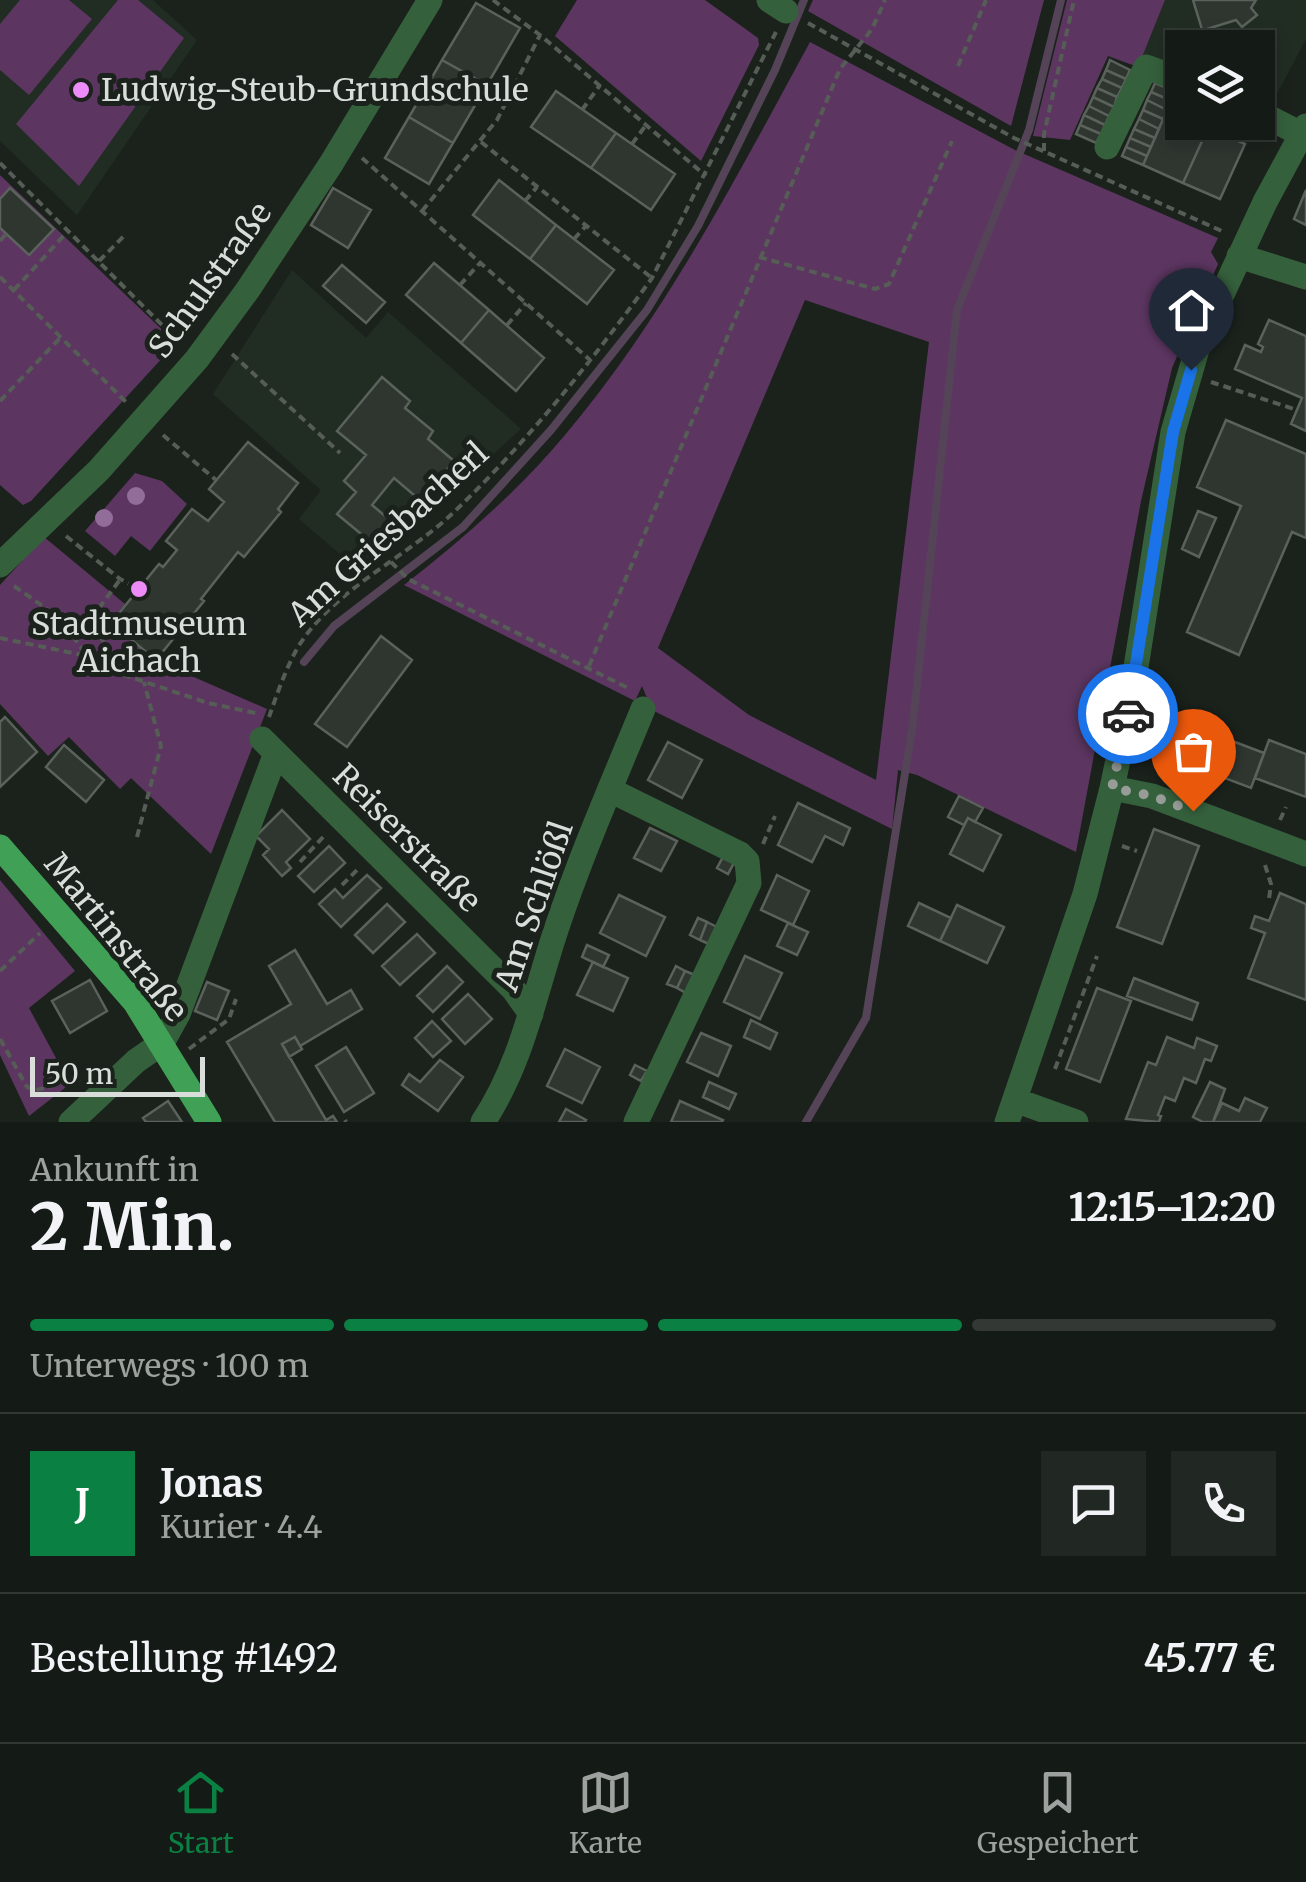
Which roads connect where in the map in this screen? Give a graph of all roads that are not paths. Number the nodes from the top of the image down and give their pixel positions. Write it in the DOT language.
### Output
graph roads {
  1 [pos="430,0"];
  2 [pos="1165,74"];
  3 [pos="1275,119"];
  4 [pos="1304,130"];
  5 [pos="1107,147"];
  6 [pos="1243,249"];
  7 [pos="1306,277"];
  8 [pos="0,564"];
  9 [pos="643,708"];
  10 [pos="1112,788"];
  11 [pos="610,790"];
  12 [pos="0,848"];
  13 [pos="1306,854"];
  14 [pos="531,1014"];
  15 [pos="168,1052"];
  16 [pos="1011,1111"];
  17 [pos="86,1117"];
  18 [pos="209,1122"];
  19 [pos="483,1122"];
  20 [pos="636,1122"];
  21 [pos="1076,1122"];
  1 -- 8 [label="street, Schulstraße"];
  2 -- 5 [label="street"];
  3 -- 4 [label="street"];
  4 -- 6 [label="street"];
  6 -- 7 [label="street"];
  6 -- 10 [label="street"];
  9 -- 11 [label="street, Am Schlößl"];
  10 -- 13 [label="street"];
  10 -- 16 [label="street"];
  11 -- 14 [label="street, Am Schlößl"];
  11 -- 20 [label="street"];
  12 -- 15 [label="main road, Martinstraße"];
  14 -- 15 [label="street, Reiserstraße"];
  14 -- 19 [label="street, Am Schlößl"];
  15 -- 17 [label="street"];
  15 -- 18 [label="main road, Martinstraße"];
  16 -- 21 [label="street"];
}
